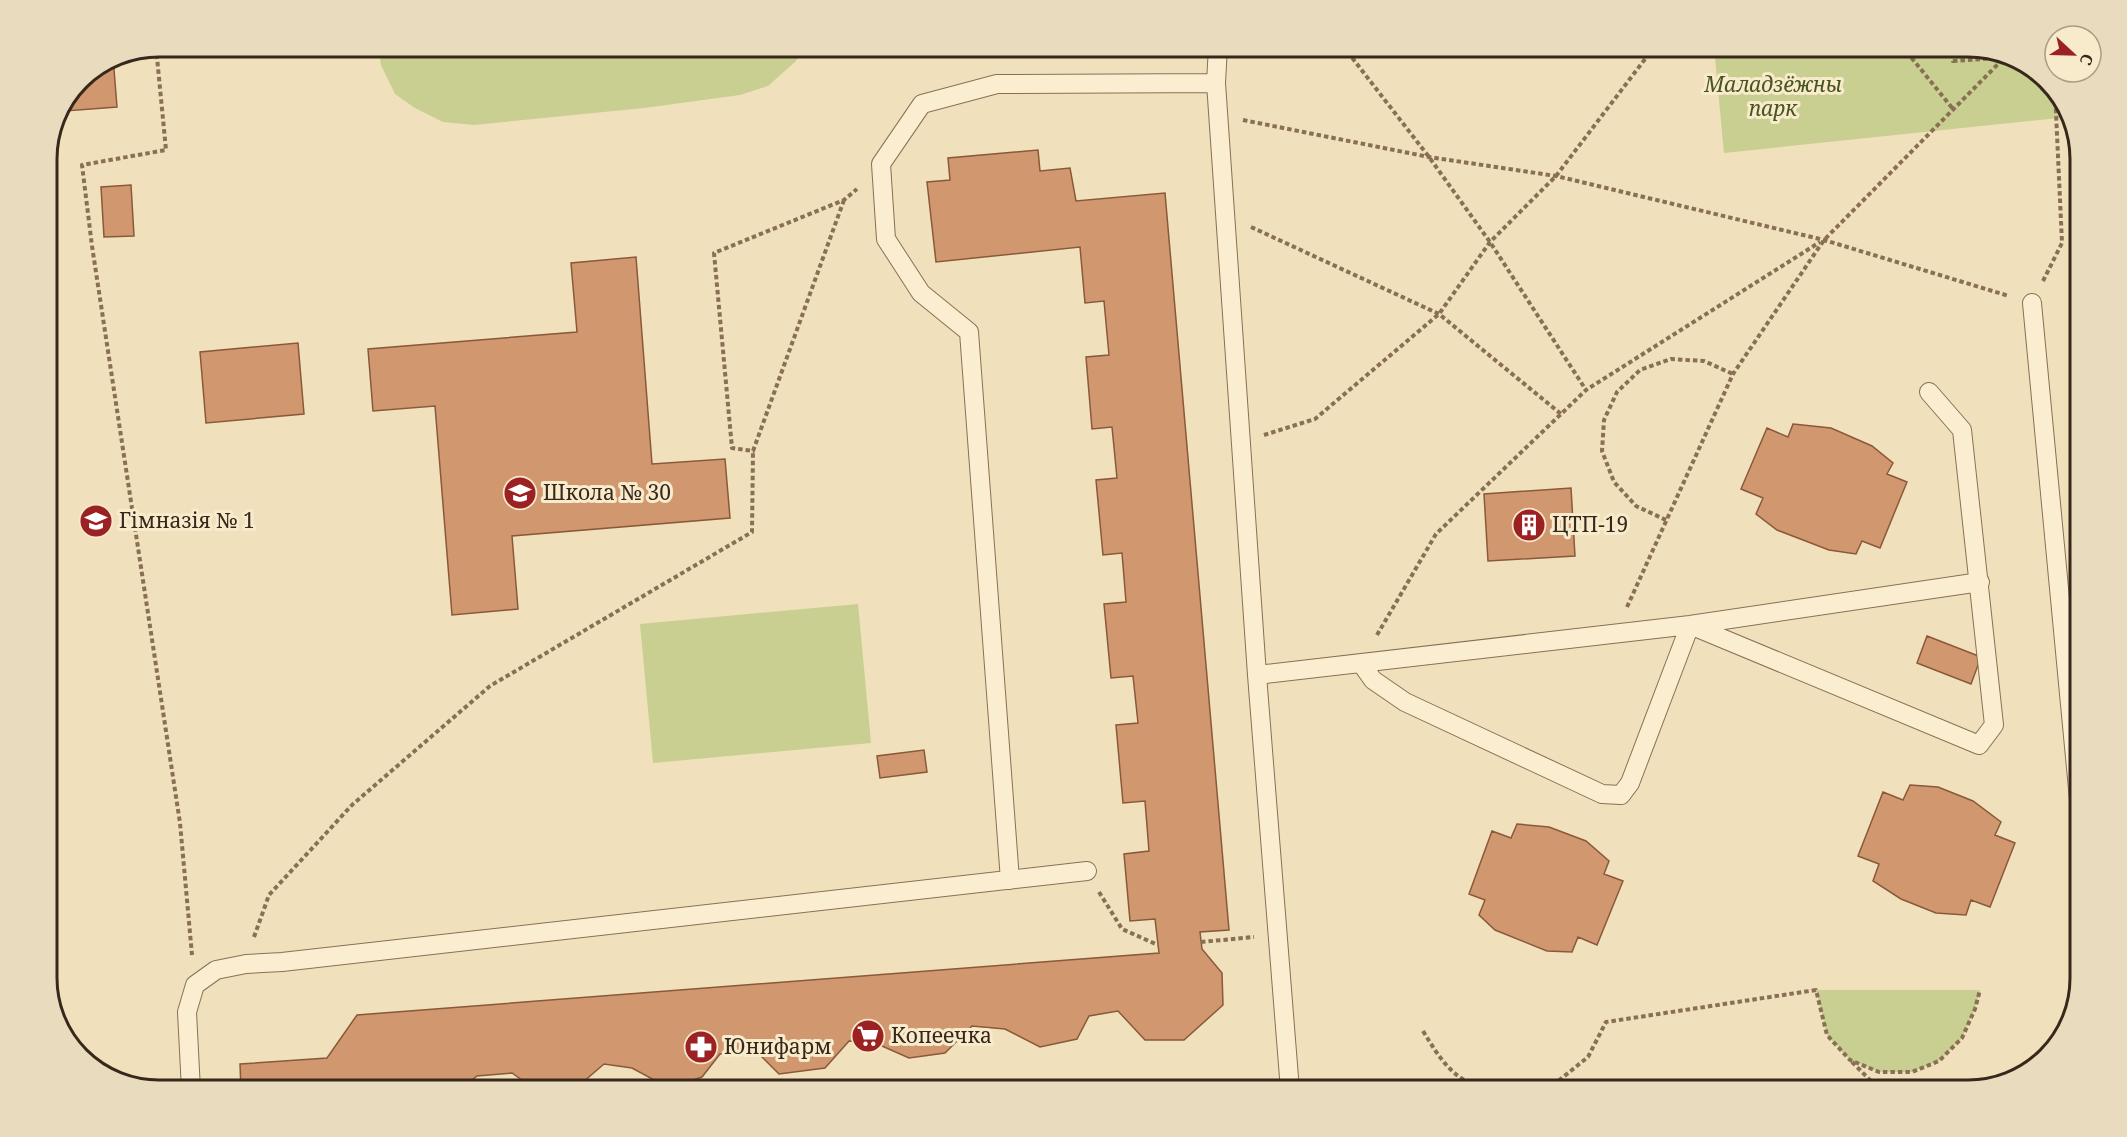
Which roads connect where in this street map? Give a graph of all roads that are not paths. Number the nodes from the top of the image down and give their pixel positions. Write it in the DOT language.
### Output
graph roads {
  1 [pos="1217,57"];
  2 [pos="1216,82"];
  3 [pos="2032,303"];
  4 [pos="1929,392"];
  5 [pos="1980,582"];
  6 [pos="1690,624"];
  7 [pos="1361,663"];
  8 [pos="1257,675"];
  9 [pos="2070,704"];
  10 [pos="1087,871"];
  11 [pos="1010,880"];
  12 [pos="190,1080"];
  13 [pos="1289,1080"];
  1 -- 2 [label="lane"];
  2 -- 8 [label="lane"];
  2 -- 11 [label="lane"];
  3 -- 9 [label="lane"];
  4 -- 5 [label="lane"];
  5 -- 6 [label="lane"];
  5 -- 6 [label="lane"];
  6 -- 7 [label="lane"];
  6 -- 7 [label="lane"];
  7 -- 8 [label="lane"];
  8 -- 13 [label="lane"];
  10 -- 11 [label="lane"];
  11 -- 12 [label="lane"];
}
